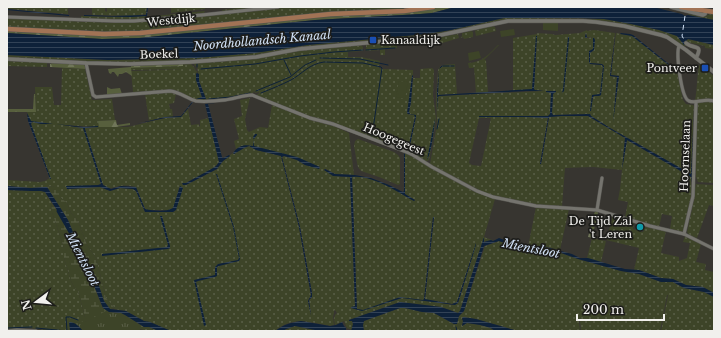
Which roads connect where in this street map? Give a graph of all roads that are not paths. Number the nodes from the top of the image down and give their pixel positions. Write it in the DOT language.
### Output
graph roads {
  1 [pos="278,7"];
  2 [pos="433,7"];
  3 [pos="671,7"];
  4 [pos="681,7"];
  5 [pos="694,7"];
  6 [pos="707,9"];
  7 [pos="714,12"];
  8 [pos="7,16"];
  9 [pos="7,29"];
  10 [pos="686,43"];
  11 [pos="679,46"];
  12 [pos="696,58"];
  13 [pos="7,59"];
  14 [pos="86,63"];
  15 [pos="714,72"];
  16 [pos="714,101"];
  17 [pos="696,102"];
  18 [pos="602,178"];
  19 [pos="597,210"];
  20 [pos="684,234"];
  21 [pos="714,249"];
  22 [pos="7,331"];
  23 [pos="36,331"];
  1 -- 8 [label="street, Westdijk"];
  2 -- 9 [label="main road, Westdijk"];
  3 -- 6 [label="street"];
  4 -- 6 [label="main road"];
  5 -- 6 [label="main road"];
  6 -- 7 [label="main road"];
  10 -- 12 [label="street"];
  11 -- 12 [label="street, Boekel"];
  11 -- 14 [label="street, Boekel"];
  11 -- 17 [label="street"];
  12 -- 15 [label="street, Boekel"];
  13 -- 14 [label="street, Boekel"];
  14 -- 19 [label="street, Hoogegeest"];
  16 -- 17 [label="street"];
  17 -- 20 [label="street, Hoornselaan"];
  18 -- 19 [label="street"];
  19 -- 20 [label="street, Hoogegeest"];
  20 -- 21 [label="street, Hoogegeest"];
  22 -- 23 [label="street"];
}
